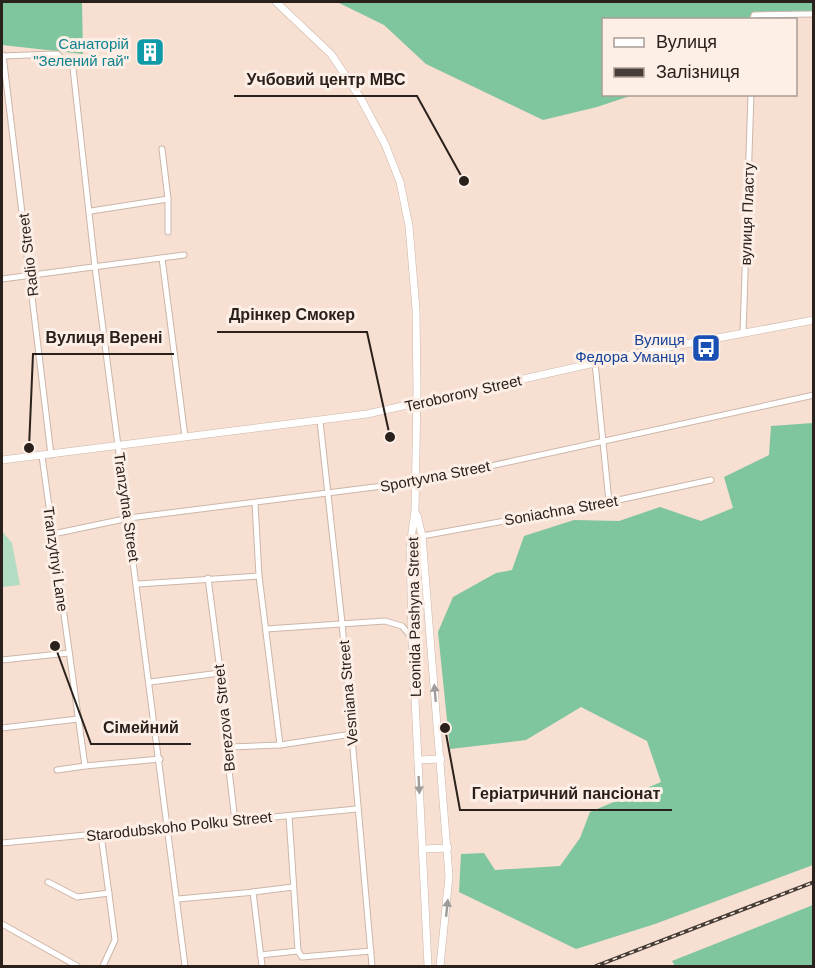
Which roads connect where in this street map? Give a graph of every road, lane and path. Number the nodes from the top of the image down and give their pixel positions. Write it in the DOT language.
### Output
graph roads {
  1 [pos="276,2"];
  2 [pos="813,14"];
  3 [pos="754,17"];
  4 [pos="2,55"];
  5 [pos="751,96"];
  6 [pos="162,149"];
  7 [pos="168,199"];
  8 [pos="91,211"];
  9 [pos="168,232"];
  10 [pos="184,255"];
  11 [pos="162,258"];
  12 [pos="95,267"];
  13 [pos="31,275"];
  14 [pos="2,279"];
  15 [pos="813,320"];
  16 [pos="743,333"];
  17 [pos="595,363"];
  18 [pos="813,395"];
  19 [pos="417,403"];
  20 [pos="321,420"];
  21 [pos="185,437"];
  22 [pos="603,441"];
  23 [pos="118,446"];
  24 [pos="51,455"];
  25 [pos="42,456"];
  26 [pos="2,460"];
  27 [pos="711,480"];
  28 [pos="415,482"];
  29 [pos="330,494"];
  30 [pos="609,502"];
  31 [pos="255,503"];
  32 [pos="415,510"];
  33 [pos="129,518"];
  34 [pos="53,534"];
  35 [pos="422,536"];
  36 [pos="411,538"];
  37 [pos="259,576"];
  38 [pos="208,578"];
  39 [pos="138,584"];
  40 [pos="342,623"];
  41 [pos="266,629"];
  42 [pos="412,638"];
  43 [pos="69,652"];
  44 [pos="2,660"];
  45 [pos="220,673"];
  46 [pos="150,682"];
  47 [pos="78,719"];
  48 [pos="2,728"];
  49 [pos="352,734"];
  50 [pos="280,745"];
  51 [pos="230,747"];
  52 [pos="160,759"];
  53 [pos="441,759"];
  54 [pos="418,760"];
  55 [pos="85,766"];
  56 [pos="57,770"];
  57 [pos="357,809"];
  58 [pos="289,816"];
  59 [pos="235,821"];
  60 [pos="169,826"];
  61 [pos="102,834"];
  62 [pos="2,843"];
  63 [pos="448,848"];
  64 [pos="423,849"];
  65 [pos="48,882"];
  66 [pos="293,887"];
  67 [pos="256,891"];
  68 [pos="109,893"];
  69 [pos="178,899"];
  70 [pos="2,924"];
  71 [pos="297,951"];
  72 [pos="371,951"];
  73 [pos="261,955"];
  74 [pos="77,966"];
  75 [pos="103,966"];
  76 [pos="185,966"];
  77 [pos="262,966"];
  78 [pos="372,966"];
  79 [pos="428,966"];
  80 [pos="440,966"];
  1 -- 19 [label="main road"];
  2 -- 3 [label="street"];
  4 -- 8 [label="street, Tranzytna Street"];
  4 -- 13 [label="street, Radio Street"];
  5 -- 16 [label="street, вулиця Пласту"];
  6 -- 7 [label="street"];
  7 -- 8 [label="street"];
  7 -- 9 [label="street"];
  8 -- 12 [label="street, Tranzytna Street"];
  10 -- 11 [label="street"];
  11 -- 12 [label="street"];
  11 -- 21 [label="street"];
  12 -- 13 [label="street"];
  12 -- 23 [label="street, Tranzytna Street"];
  13 -- 14 [label="street"];
  13 -- 24 [label="street, Radio Street"];
  15 -- 16 [label="main road, Teroborony Street"];
  16 -- 17 [label="main road, Teroborony Street"];
  17 -- 19 [label="main road, Teroborony Street"];
  17 -- 22 [label="street"];
  18 -- 22 [label="street, Sportyvna Street"];
  19 -- 20 [label="main road, Teroborony Street"];
  19 -- 28 [label="main road"];
  20 -- 21 [label="main road, Teroborony Street"];
  20 -- 29 [label="street, Vesniana Street"];
  21 -- 23 [label="main road, Teroborony Street"];
  22 -- 28 [label="street, Sportyvna Street"];
  22 -- 30 [label="street"];
  23 -- 24 [label="main road, Teroborony Street"];
  23 -- 33 [label="street, Tranzytna Street"];
  24 -- 25 [label="main road, Teroborony Street"];
  25 -- 26 [label="main road, Teroborony Street"];
  25 -- 34 [label="street, Tranzytnyi Lane"];
  27 -- 30 [label="street, Soniachna Street"];
  28 -- 29 [label="street, Sportyvna Street"];
  28 -- 32 [label="main road"];
  29 -- 31 [label="street, Sportyvna Street"];
  29 -- 40 [label="street, Vesniana Street"];
  30 -- 35 [label="street, Soniachna Street"];
  31 -- 33 [label="street, Sportyvna Street"];
  31 -- 37 [label="street"];
  32 -- 35 [label="main road, Leonida Pashyna Street"];
  32 -- 36 [label="main road, Leonida Pashyna Street"];
  33 -- 34 [label="street, Sportyvna Street"];
  33 -- 39 [label="street, Tranzytna Street"];
  34 -- 43 [label="street, Tranzytnyi Lane"];
  35 -- 36 [label="street, Soniachna Street"];
  53 -- 35 [label="main road, Leonida Pashyna Street, one-way"];
  36 -- 42 [label="main road, Leonida Pashyna Street"];
  37 -- 38 [label="street"];
  37 -- 41 [label="street"];
  38 -- 39 [label="street"];
  38 -- 45 [label="street, Berezova Street"];
  39 -- 46 [label="street, Tranzytna Street"];
  40 -- 41 [label="street"];
  40 -- 42 [label="street"];
  40 -- 49 [label="street, Vesniana Street"];
  41 -- 50 [label="street"];
  42 -- 54 [label="main road, Leonida Pashyna Street"];
  43 -- 44 [label="street"];
  43 -- 47 [label="street, Tranzytnyi Lane"];
  45 -- 46 [label="street"];
  45 -- 51 [label="street, Berezova Street"];
  46 -- 52 [label="street, Tranzytna Street"];
  47 -- 48 [label="street"];
  47 -- 55 [label="street, Tranzytnyi Lane"];
  49 -- 50 [label="street"];
  49 -- 57 [label="street, Vesniana Street"];
  50 -- 51 [label="street"];
  51 -- 59 [label="street, Berezova Street"];
  52 -- 55 [label="street"];
  52 -- 60 [label="street, Tranzytna Street"];
  53 -- 54 [label="main road"];
  53 -- 63 [label="main road, Leonida Pashyna Street"];
  54 -- 64 [label="main road, Leonida Pashyna Street, one-way"];
  55 -- 56 [label="street"];
  57 -- 58 [label="street, Starodubskoho Polku Street"];
  57 -- 72 [label="street, Vesniana Street"];
  58 -- 59 [label="street, Starodubskoho Polku Street"];
  58 -- 66 [label="street"];
  59 -- 60 [label="street, Starodubskoho Polku Street"];
  60 -- 61 [label="street, Starodubskoho Polku Street"];
  60 -- 69 [label="street, Tranzytna Street"];
  61 -- 62 [label="street, Starodubskoho Polku Street"];
  61 -- 68 [label="street"];
  63 -- 64 [label="main road"];
  80 -- 63 [label="main road, Leonida Pashyna Street, one-way"];
  64 -- 79 [label="main road, Leonida Pashyna Street"];
  65 -- 68 [label="street"];
  66 -- 67 [label="street"];
  66 -- 71 [label="street"];
  67 -- 69 [label="street"];
  67 -- 73 [label="street"];
  68 -- 75 [label="street"];
  69 -- 76 [label="street, Tranzytna Street"];
  70 -- 74 [label="street"];
  71 -- 72 [label="street"];
  71 -- 73 [label="street"];
  72 -- 78 [label="street, Vesniana Street"];
  73 -- 77 [label="street"];
}
